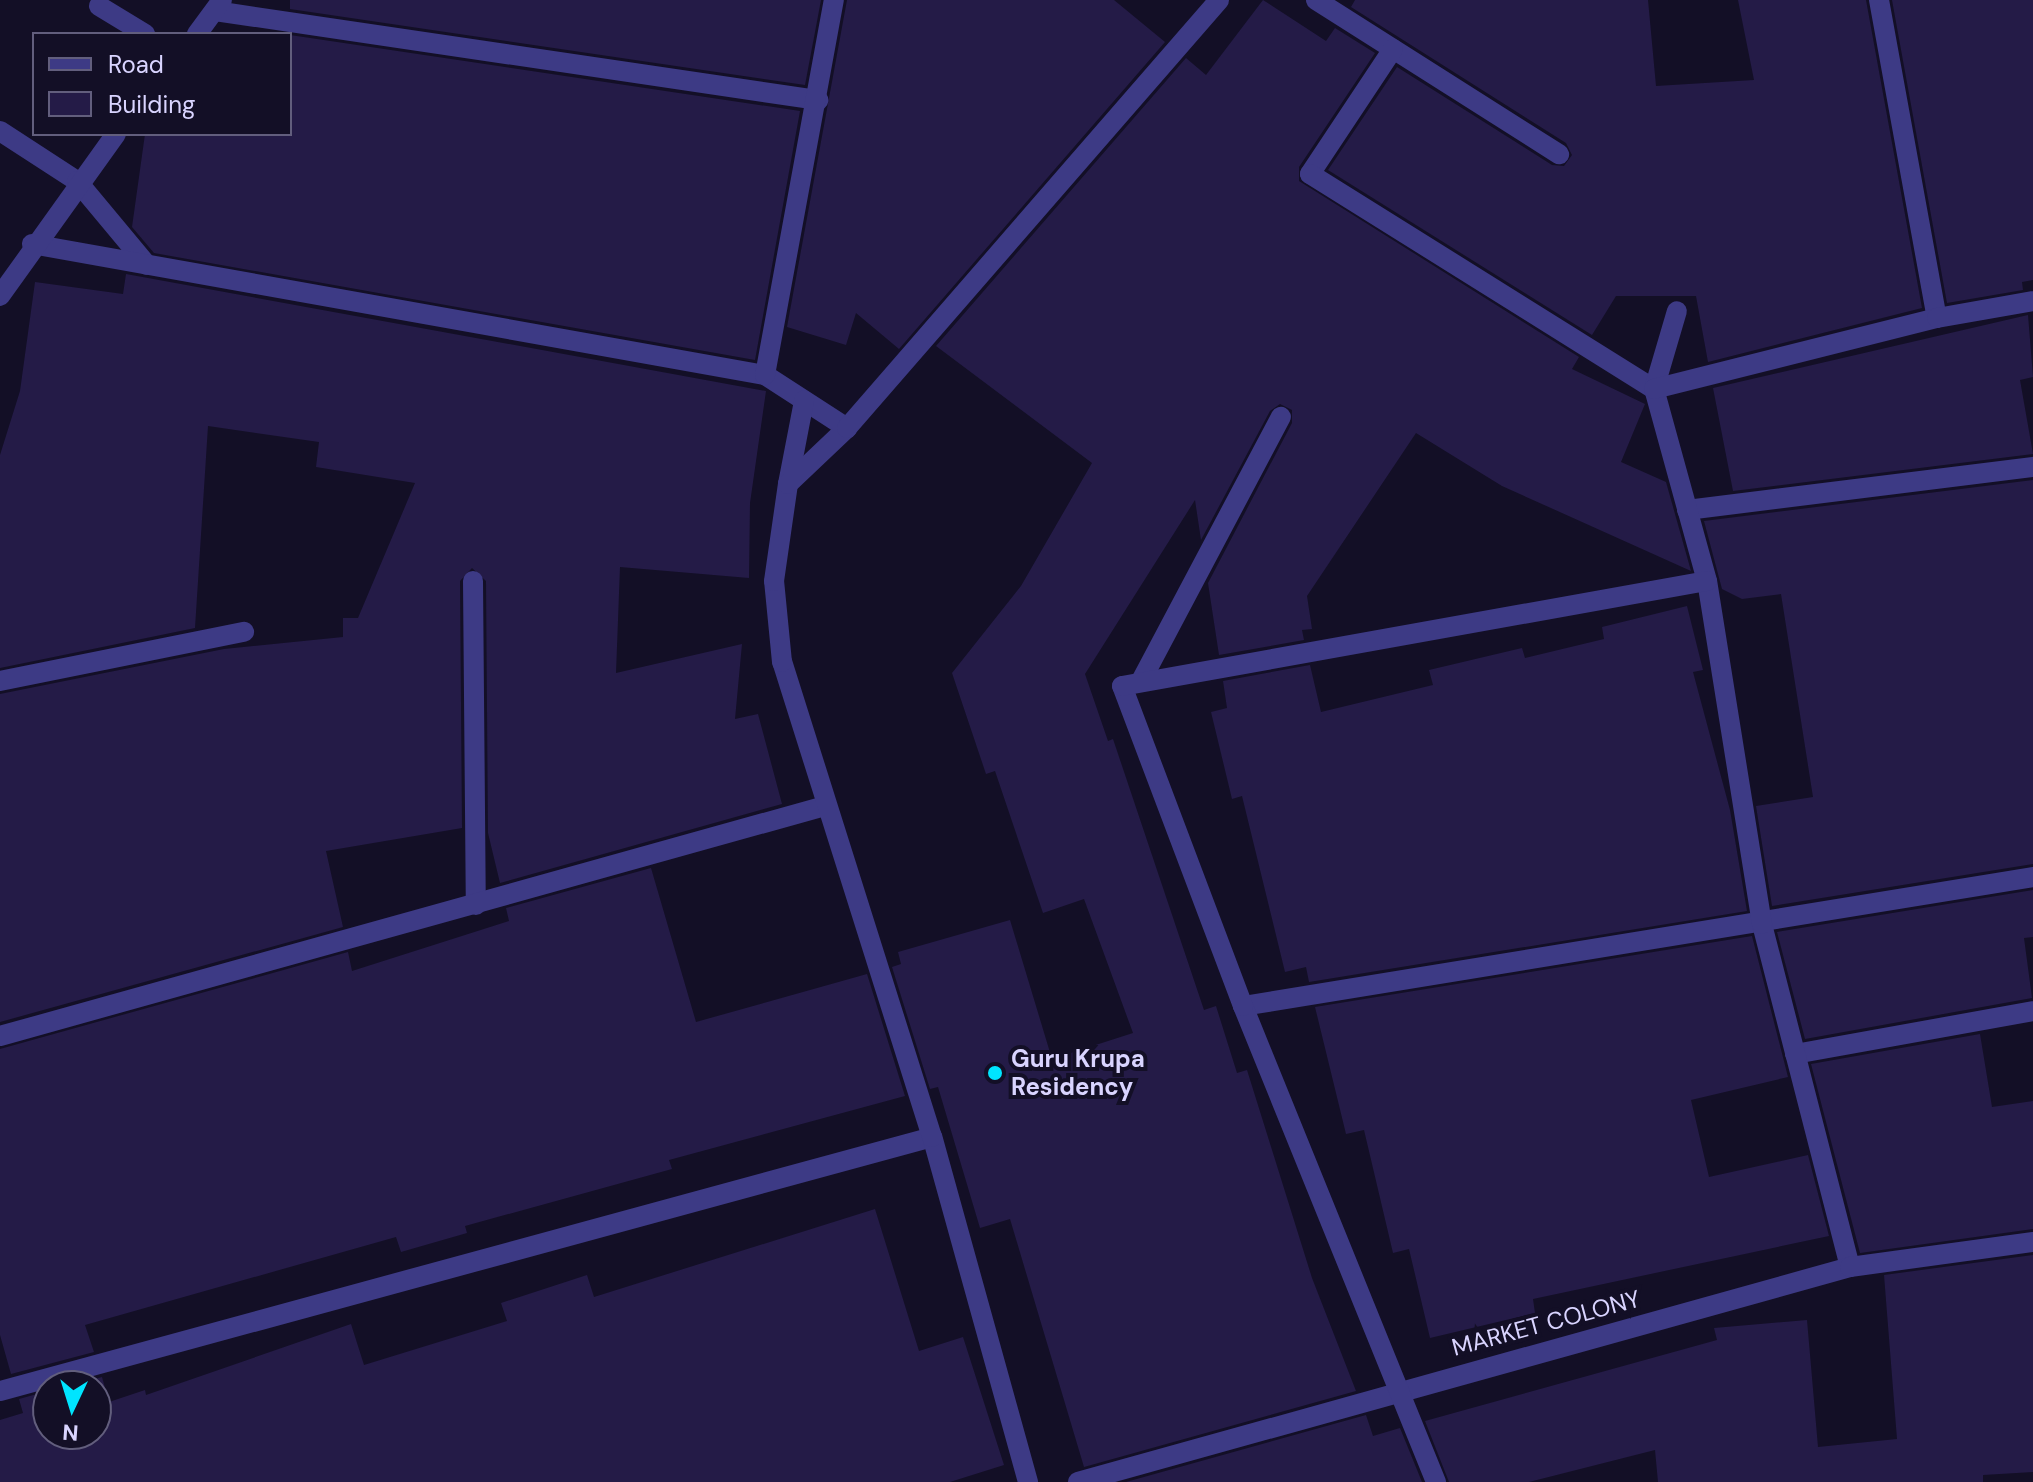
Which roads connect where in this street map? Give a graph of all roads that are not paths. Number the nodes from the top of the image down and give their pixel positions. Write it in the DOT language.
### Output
graph roads {
  1 [pos="834,0"];
  2 [pos="1219,0"];
  3 [pos="1316,0"];
  4 [pos="1879,0"];
  5 [pos="99,6"];
  6 [pos="218,6"];
  7 [pos="142,32"];
  8 [pos="198,32"];
  9 [pos="1393,49"];
  10 [pos="818,100"];
  11 [pos="0,131"];
  12 [pos="114,136"];
  13 [pos="1559,154"];
  14 [pos="77,181"];
  15 [pos="32,244"];
  16 [pos="147,265"];
  17 [pos="0,296"];
  18 [pos="2033,301"];
  19 [pos="1677,311"];
  20 [pos="1937,318"];
  21 [pos="765,375"];
  22 [pos="1654,389"];
  23 [pos="804,401"];
  24 [pos="1281,417"];
  25 [pos="847,428"];
  26 [pos="2033,467"];
  27 [pos="788,484"];
  28 [pos="1687,510"];
  29 [pos="473,581"];
  30 [pos="1707,581"];
  31 [pos="244,632"];
  32 [pos="0,681"];
  33 [pos="1141,681"];
  34 [pos="825,806"];
  35 [pos="2033,877"];
  36 [pos="476,905"];
  37 [pos="1762,924"];
  38 [pos="1243,1006"];
  39 [pos="2033,1011"];
  40 [pos="0,1036"];
  41 [pos="1795,1054"];
  42 [pos="932,1137"];
  43 [pos="2033,1242"];
  44 [pos="1850,1267"];
  45 [pos="1401,1389"];
  46 [pos="0,1391"];
  47 [pos="1028,1482"];
  48 [pos="1078,1482"];
  49 [pos="1436,1482"];
  1 -- 10 [label="street"];
  2 -- 25 [label="street"];
  3 -- 9 [label="street"];
  4 -- 20 [label="street"];
  5 -- 7 [label="street"];
  6 -- 8 [label="street"];
  6 -- 10 [label="street"];
  9 -- 13 [label="street"];
  9 -- 22 [label="street"];
  10 -- 21 [label="street"];
  11 -- 14 [label="street"];
  12 -- 14 [label="street"];
  14 -- 15 [label="street"];
  14 -- 16 [label="street"];
  15 -- 16 [label="street"];
  15 -- 17 [label="street"];
  16 -- 21 [label="street"];
  18 -- 20 [label="street"];
  19 -- 22 [label="street"];
  20 -- 22 [label="street"];
  21 -- 23 [label="street"];
  22 -- 28 [label="street"];
  23 -- 25 [label="street"];
  23 -- 27 [label="street"];
  24 -- 33 [label="street"];
  25 -- 27 [label="street"];
  26 -- 28 [label="street"];
  27 -- 34 [label="street"];
  28 -- 30 [label="street"];
  29 -- 36 [label="street"];
  30 -- 33 [label="street"];
  30 -- 37 [label="street"];
  31 -- 32 [label="street"];
  33 -- 38 [label="street"];
  34 -- 36 [label="street"];
  34 -- 42 [label="street"];
  35 -- 37 [label="street"];
  36 -- 40 [label="street"];
  37 -- 38 [label="street"];
  37 -- 41 [label="street"];
  38 -- 45 [label="street"];
  39 -- 41 [label="street"];
  41 -- 44 [label="street"];
  42 -- 46 [label="street"];
  42 -- 47 [label="street"];
  43 -- 44 [label="street, MARKET COLONY"];
  44 -- 45 [label="street, MARKET COLONY"];
  45 -- 48 [label="street, MARKET COLONY"];
  45 -- 49 [label="street"];
}
